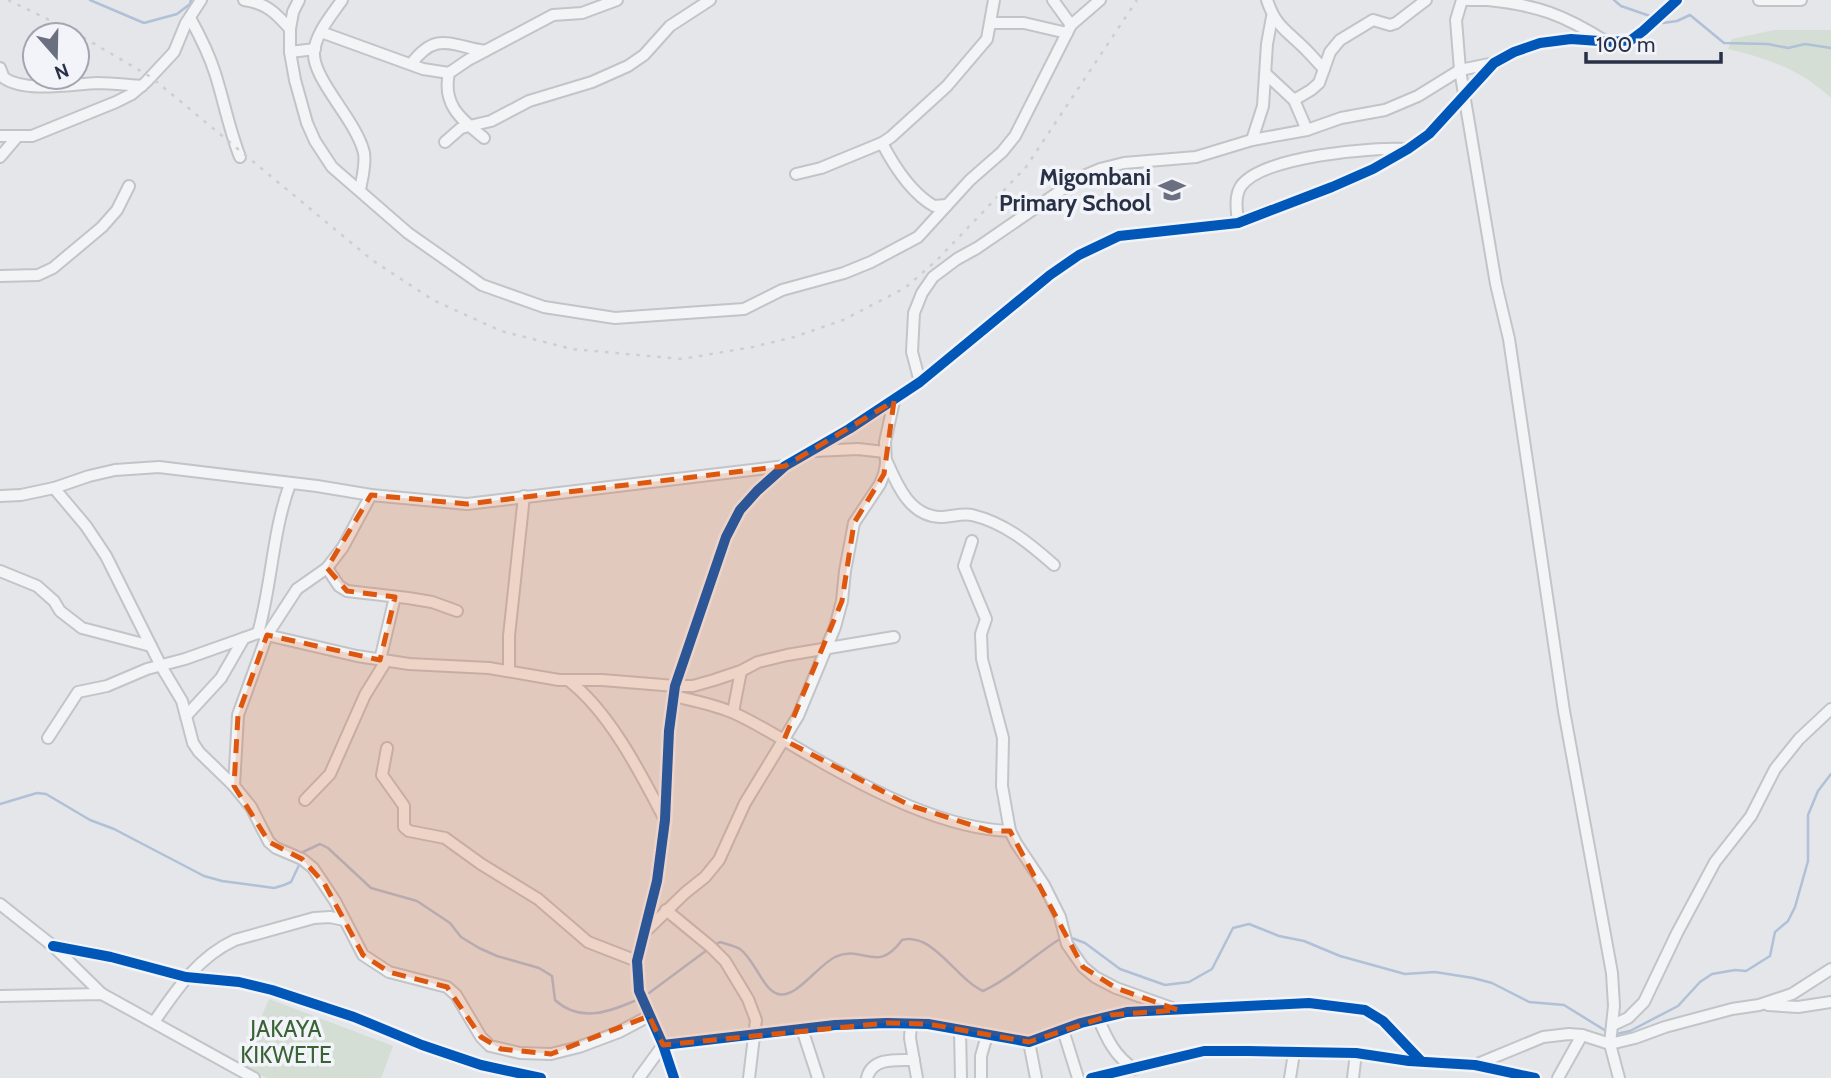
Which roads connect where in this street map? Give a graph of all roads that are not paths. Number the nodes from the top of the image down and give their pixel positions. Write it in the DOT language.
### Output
graph roads {
  1 [pos="201,0"];
  2 [pos="244,0"];
  3 [pos="299,0"];
  4 [pos="341,0"];
  5 [pos="617,0"];
  6 [pos="710,0"];
  7 [pos="994,0"];
  8 [pos="1053,0"];
  9 [pos="1100,0"];
  10 [pos="1267,0"];
  11 [pos="1426,0"];
  12 [pos="1464,0"];
  13 [pos="1488,0"];
  14 [pos="1677,0"];
  15 [pos="1759,0"];
  16 [pos="1801,0"];
  17 [pos="257,1"];
  18 [pos="1272,17"];
  19 [pos="190,18"];
  20 [pos="991,23"];
  21 [pos="290,29"];
  22 [pos="1069,29"];
  23 [pos="321,32"];
  24 [pos="1607,42"];
  25 [pos="315,49"];
  26 [pos="485,51"];
  27 [pos="290,52"];
  28 [pos="1494,63"];
  29 [pos="411,64"];
  30 [pos="0,68"];
  31 [pos="1324,69"];
  32 [pos="1460,70"];
  33 [pos="449,74"];
  34 [pos="1266,75"];
  35 [pos="142,86"];
  36 [pos="1465,95"];
  37 [pos="1294,100"];
  38 [pos="469,126"];
  39 [pos="1307,130"];
  40 [pos="0,136"];
  41 [pos="17,137"];
  42 [pos="484,138"];
  43 [pos="1252,140"];
  44 [pos="445,142"];
  45 [pos="883,143"];
  46 [pos="1408,149"];
  47 [pos="240,157"];
  48 [pos="0,158"];
  49 [pos="796,174"];
  50 [pos="129,187"];
  51 [pos="360,190"];
  52 [pos="947,205"];
  53 [pos="1238,223"];
  54 [pos="0,276"];
  55 [pos="920,382"];
  56 [pos="894,401"];
  57 [pos="811,451"];
  58 [pos="885,454"];
  59 [pos="785,466"];
  60 [pos="290,484"];
  61 [pos="54,488"];
  62 [pos="371,495"];
  63 [pos="0,496"];
  64 [pos="524,496"];
  65 [pos="972,541"];
  66 [pos="1054,565"];
  67 [pos="327,568"];
  68 [pos="0,571"];
  69 [pos="395,597"];
  70 [pos="457,611"];
  71 [pos="262,634"];
  72 [pos="894,637"];
  73 [pos="244,638"];
  74 [pos="151,646"];
  75 [pos="826,649"];
  76 [pos="383,660"];
  77 [pos="161,666"];
  78 [pos="509,671"];
  79 [pos="741,671"];
  80 [pos="568,680"];
  81 [pos="675,691"];
  82 [pos="1831,709"];
  83 [pos="733,712"];
  84 [pos="186,716"];
  85 [pos="48,738"];
  86 [pos="784,740"];
  87 [pos="387,748"];
  88 [pos="234,786"];
  89 [pos="306,800"];
  90 [pos="665,820"];
  91 [pos="1010,831"];
  92 [pos="0,904"];
  93 [pos="666,910"];
  94 [pos="344,920"];
  95 [pos="644,933"];
  96 [pos="53,946"];
  97 [pos="637,961"];
  98 [pos="1831,970"];
  99 [pos="186,977"];
  100 [pos="103,993"];
  101 [pos="0,996"];
  102 [pos="1831,1002"];
  103 [pos="1759,1005"];
  104 [pos="1178,1010"];
  105 [pos="649,1016"];
  106 [pos="1098,1018"];
  107 [pos="154,1022"];
  108 [pos="911,1023"];
  109 [pos="1613,1025"];
  110 [pos="802,1029"];
  111 [pos="960,1030"];
  112 [pos="1063,1030"];
  113 [pos="987,1035"];
  114 [pos="1582,1035"];
  115 [pos="755,1036"];
  116 [pos="1029,1042"];
  117 [pos="1610,1044"];
  118 [pos="663,1045"];
  119 [pos="1294,1053"];
  120 [pos="1356,1053"];
  121 [pos="914,1060"];
  122 [pos="1421,1061"];
  123 [pos="1470,1064"];
  124 [pos="1133,1069"];
  125 [pos="254,1078"];
  126 [pos="541,1078"];
  127 [pos="639,1078"];
  128 [pos="674,1078"];
  129 [pos="749,1078"];
  130 [pos="818,1078"];
  131 [pos="867,1078"];
  132 [pos="917,1078"];
  133 [pos="961,1078"];
  134 [pos="981,1078"];
  135 [pos="1036,1078"];
  136 [pos="1078,1078"];
  137 [pos="1091,1078"];
  138 [pos="1290,1078"];
  139 [pos="1353,1078"];
  140 [pos="1463,1078"];
  141 [pos="1535,1078"];
  142 [pos="1558,1078"];
  143 [pos="1619,1078"];
  1 -- 19 [label="street"];
  2 -- 17 [label="street"];
  3 -- 21 [label="street"];
  4 -- 23 [label="street"];
  5 -- 26 [label="street"];
  6 -- 38 [label="street"];
  7 -- 20 [label="street"];
  8 -- 22 [label="street"];
  9 -- 22 [label="street"];
  10 -- 18 [label="street"];
  11 -- 31 [label="street"];
  12 -- 13 [label="street"];
  12 -- 32 [label="street"];
  13 -- 24 [label="street"];
  14 -- 24 [label="street"];
  15 -- 16 [label="street"];
  17 -- 21 [label="street"];
  18 -- 31 [label="street"];
  18 -- 34 [label="street"];
  19 -- 35 [label="street"];
  19 -- 47 [label="street"];
  20 -- 22 [label="street"];
  20 -- 45 [label="street"];
  21 -- 27 [label="street"];
  22 -- 52 [label="street"];
  23 -- 25 [label="street"];
  23 -- 29 [label="street"];
  24 -- 28 [label="street"];
  25 -- 27 [label="street"];
  25 -- 51 [label="street"];
  26 -- 29 [label="street"];
  26 -- 33 [label="street"];
  27 -- 51 [label="street"];
  28 -- 32 [label="street"];
  28 -- 36 [label="street"];
  29 -- 33 [label="street"];
  30 -- 35 [label="street"];
  31 -- 37 [label="street"];
  32 -- 36 [label="street"];
  32 -- 39 [label="street"];
  33 -- 38 [label="street"];
  34 -- 37 [label="street"];
  34 -- 43 [label="street"];
  35 -- 41 [label="street"];
  36 -- 46 [label="street"];
  36 -- 109 [label="street"];
  37 -- 39 [label="street"];
  38 -- 42 [label="street"];
  38 -- 44 [label="street"];
  39 -- 43 [label="street"];
  40 -- 41 [label="street"];
  41 -- 48 [label="street"];
  43 -- 55 [label="street"];
  45 -- 49 [label="street"];
  45 -- 52 [label="street"];
  46 -- 53 [label="street"];
  46 -- 53 [label="street"];
  50 -- 54 [label="street"];
  51 -- 52 [label="street"];
  53 -- 55 [label="street"];
  55 -- 56 [label="street"];
  56 -- 57 [label="street"];
  56 -- 58 [label="street"];
  57 -- 58 [label="street"];
  57 -- 59 [label="street"];
  58 -- 66 [label="street"];
  58 -- 75 [label="street"];
  59 -- 64 [label="street"];
  59 -- 81 [label="street"];
  60 -- 61 [label="street"];
  60 -- 62 [label="street"];
  60 -- 71 [label="street"];
  61 -- 63 [label="street"];
  61 -- 74 [label="street"];
  62 -- 64 [label="street"];
  62 -- 67 [label="street"];
  64 -- 78 [label="street"];
  65 -- 91 [label="street"];
  67 -- 69 [label="street"];
  67 -- 71 [label="street"];
  68 -- 74 [label="street"];
  69 -- 70 [label="street"];
  69 -- 76 [label="street"];
  71 -- 73 [label="street"];
  71 -- 76 [label="street"];
  71 -- 88 [label="street"];
  72 -- 75 [label="street"];
  73 -- 77 [label="street"];
  73 -- 84 [label="street"];
  74 -- 77 [label="street"];
  75 -- 79 [label="street"];
  75 -- 86 [label="street"];
  76 -- 78 [label="street"];
  76 -- 89 [label="street"];
  77 -- 84 [label="street"];
  77 -- 85 [label="street"];
  78 -- 80 [label="street"];
  79 -- 81 [label="street"];
  79 -- 83 [label="street"];
  80 -- 81 [label="street"];
  80 -- 90 [label="street"];
  81 -- 83 [label="street"];
  81 -- 90 [label="street"];
  82 -- 109 [label="street"];
  83 -- 86 [label="street"];
  84 -- 88 [label="street"];
  86 -- 91 [label="street"];
  86 -- 93 [label="street"];
  87 -- 97 [label="street"];
  88 -- 94 [label="street"];
  90 -- 95 [label="street"];
  91 -- 104 [label="street"];
  92 -- 96 [label="street"];
  93 -- 95 [label="street"];
  93 -- 115 [label="street"];
  94 -- 99 [label="street"];
  94 -- 105 [label="street"];
  95 -- 97 [label="street"];
  96 -- 99 [label="street"];
  96 -- 100 [label="street"];
  97 -- 105 [label="street"];
  98 -- 103 [label="street"];
  99 -- 107 [label="street"];
  99 -- 126 [label="street"];
  100 -- 101 [label="street"];
  100 -- 107 [label="street"];
  102 -- 103 [label="street"];
  103 -- 117 [label="street"];
  104 -- 106 [label="street"];
  104 -- 122 [label="street"];
  105 -- 118 [label="street"];
  106 -- 112 [label="street"];
  106 -- 124 [label="street"];
  107 -- 125 [label="street"];
  108 -- 110 [label="street"];
  108 -- 111 [label="street"];
  108 -- 121 [label="street"];
  109 -- 117 [label="street"];
  110 -- 115 [label="street"];
  110 -- 130 [label="street"];
  111 -- 113 [label="street"];
  111 -- 133 [label="street"];
  112 -- 116 [label="street"];
  112 -- 136 [label="street"];
  113 -- 116 [label="street"];
  113 -- 134 [label="street"];
  114 -- 117 [label="street"];
  114 -- 123 [label="street"];
  114 -- 142 [label="street"];
  115 -- 118 [label="street"];
  115 -- 129 [label="street"];
  116 -- 135 [label="street"];
  117 -- 143 [label="street"];
  118 -- 127 [label="street"];
  118 -- 128 [label="street"];
  119 -- 120 [label="street"];
  119 -- 124 [label="street"];
  119 -- 138 [label="street"];
  120 -- 122 [label="street"];
  120 -- 139 [label="street"];
  121 -- 131 [label="street"];
  121 -- 132 [label="street"];
  122 -- 123 [label="street"];
  123 -- 140 [label="street"];
  123 -- 141 [label="street"];
  124 -- 137 [label="street"];
}
